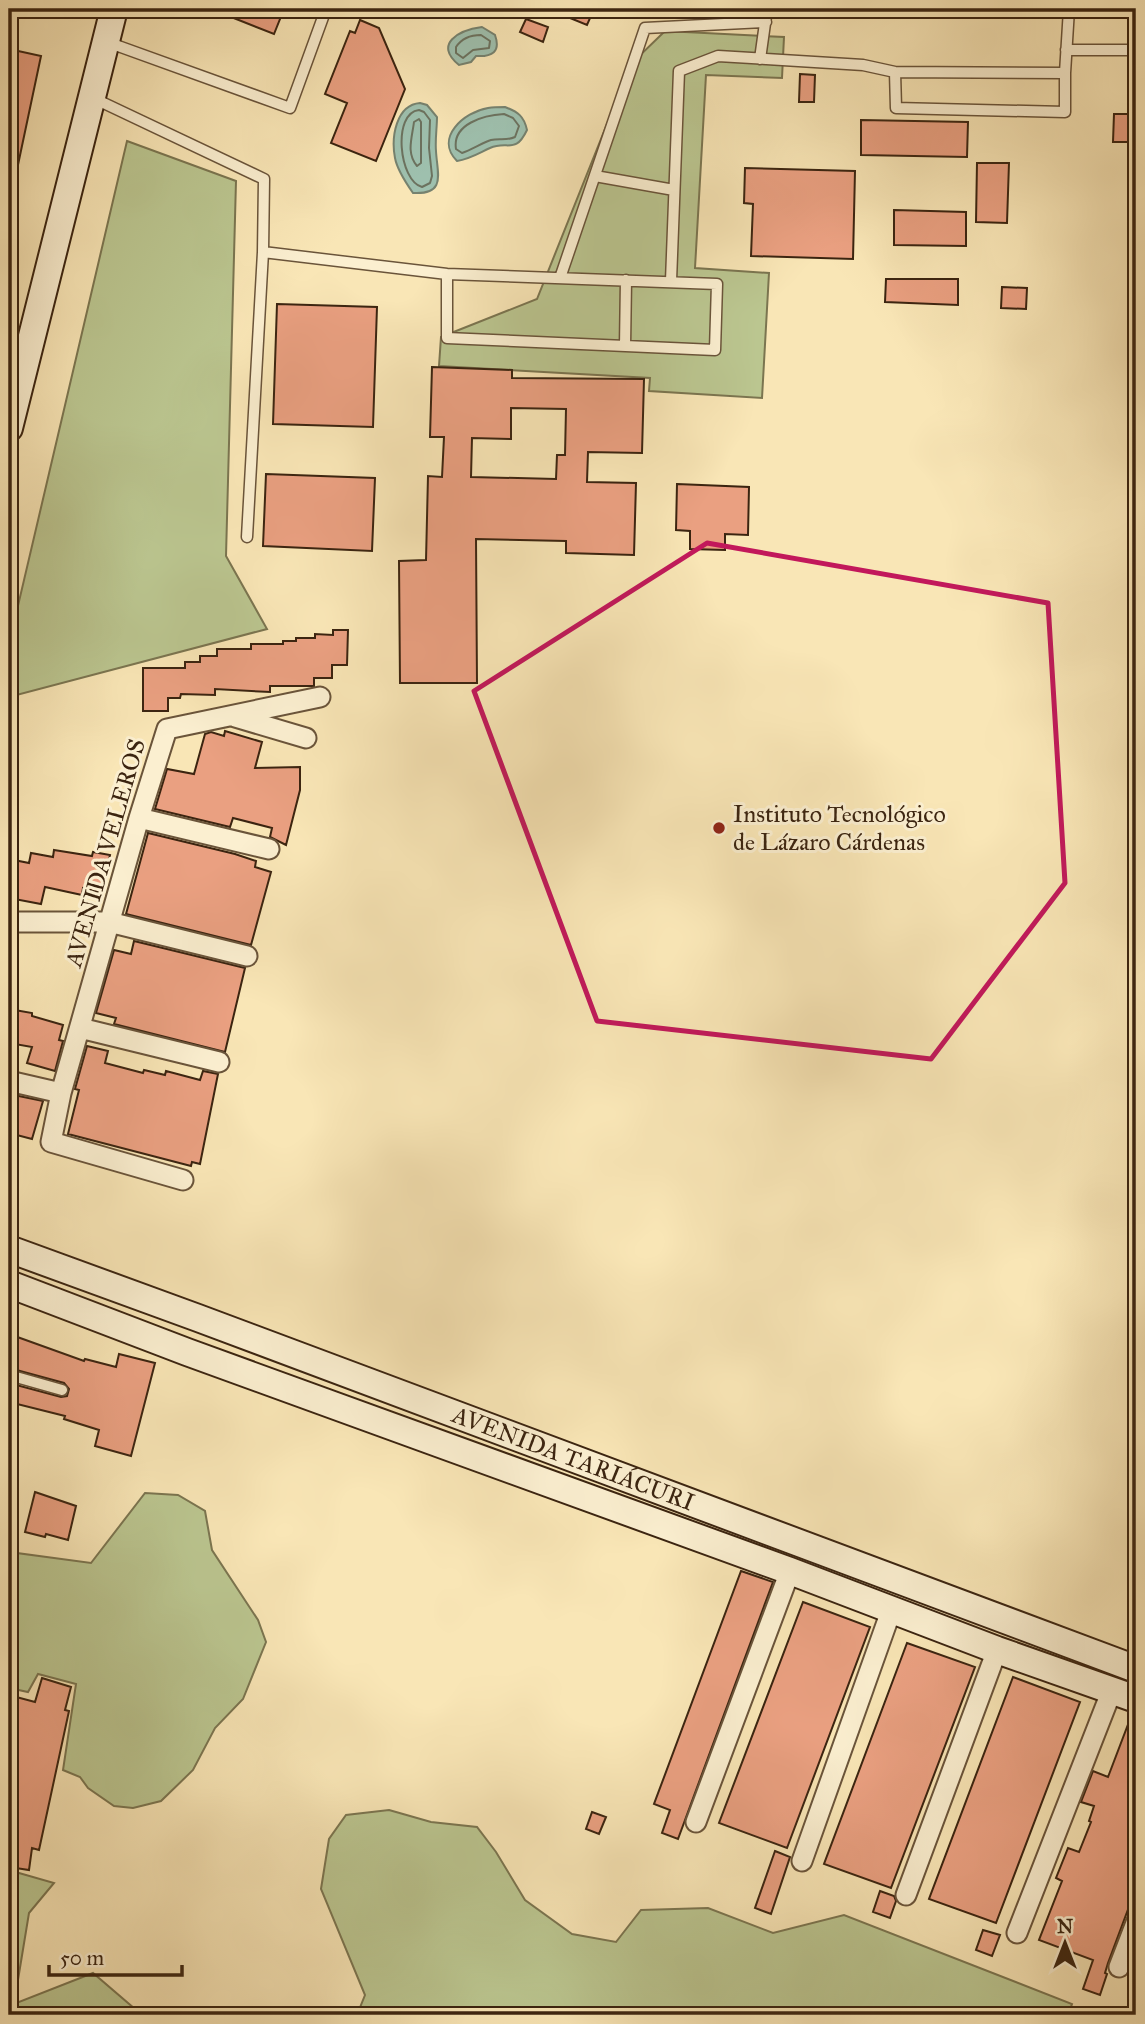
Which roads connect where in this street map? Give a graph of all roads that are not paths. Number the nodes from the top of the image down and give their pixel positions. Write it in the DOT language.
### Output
graph roads {
  1 [pos="114,9"];
  2 [pos="326,9"];
  3 [pos="768,9"];
  4 [pos="1069,9"];
  5 [pos="766,22"];
  6 [pos="106,42"];
  7 [pos="1066,50"];
  8 [pos="1136,50"];
  9 [pos="760,59"];
  10 [pos="895,72"];
  11 [pos="1065,73"];
  12 [pos="92,98"];
  13 [pos="595,176"];
  14 [pos="674,190"];
  15 [pos="263,252"];
  16 [pos="447,274"];
  17 [pos="560,278"];
  18 [pos="626,280"];
  19 [pos="671,281"];
  20 [pos="625,346"];
  21 [pos="9,428"];
  22 [pos="247,537"];
  23 [pos="320,697"];
  24 [pos="230,716"];
  25 [pos="306,738"];
  26 [pos="139,818"];
  27 [pos="269,849"];
  28 [pos="9,922"];
  29 [pos="109,922"];
  30 [pos="247,956"];
  31 [pos="80,1028"];
  32 [pos="219,1062"];
  33 [pos="9,1081"];
  34 [pos="61,1093"];
  35 [pos="183,1180"];
  36 [pos="9,1249"];
  37 [pos="9,1284"];
  38 [pos="198,1318"];
  39 [pos="187,1352"];
  40 [pos="9,1375"];
  41 [pos="62,1390"];
  42 [pos="790,1571"];
  43 [pos="891,1611"];
  44 [pos="997,1650"];
  45 [pos="1136,1669"];
  46 [pos="1124,1694"];
  47 [pos="696,1822"];
  48 [pos="802,1861"];
  49 [pos="906,1895"];
  50 [pos="1136,1923"];
  51 [pos="1017,1933"];
  52 [pos="1119,1967"];
  1 -- 6 [label="street"];
  2 -- 6 [label="lane"];
  3 -- 5 [label="lane"];
  4 -- 7 [label="lane"];
  5 -- 9 [label="lane"];
  5 -- 13 [label="lane"];
  6 -- 12 [label="street"];
  7 -- 8 [label="lane"];
  7 -- 11 [label="lane"];
  9 -- 10 [label="lane"];
  9 -- 14 [label="lane"];
  10 -- 11 [label="lane"];
  10 -- 11 [label="lane"];
  12 -- 15 [label="lane"];
  12 -- 21 [label="street"];
  13 -- 14 [label="lane"];
  13 -- 17 [label="lane"];
  14 -- 19 [label="lane"];
  15 -- 16 [label="lane"];
  15 -- 22 [label="lane"];
  16 -- 17 [label="lane"];
  16 -- 20 [label="lane"];
  17 -- 18 [label="lane"];
  18 -- 19 [label="lane"];
  18 -- 20 [label="lane"];
  19 -- 20 [label="lane"];
  23 -- 24 [label="street, AVENIDA VELEROS"];
  24 -- 25 [label="street"];
  24 -- 26 [label="street, AVENIDA VELEROS"];
  26 -- 27 [label="street"];
  26 -- 29 [label="street, AVENIDA VELEROS"];
  28 -- 29 [label="street"];
  29 -- 30 [label="street"];
  29 -- 31 [label="street, AVENIDA VELEROS"];
  31 -- 32 [label="street"];
  31 -- 34 [label="street, AVENIDA VELEROS"];
  33 -- 34 [label="street"];
  34 -- 35 [label="street, AVENIDA VELEROS"];
  36 -- 38 [label="street, AVENIDA TARIÁCURI"];
  37 -- 39 [label="street, AVENIDA TARIÁCURI"];
  38 -- 39 [label="street"];
  38 -- 45 [label="street, AVENIDA TARIÁCURI"];
  39 -- 42 [label="street, AVENIDA TARIÁCURI"];
  40 -- 41 [label="lane"];
  42 -- 43 [label="street, AVENIDA TARIÁCURI"];
  42 -- 47 [label="street"];
  43 -- 44 [label="street, AVENIDA TARIÁCURI"];
  43 -- 48 [label="street"];
  44 -- 46 [label="street, AVENIDA TARIÁCURI"];
  44 -- 49 [label="street"];
  46 -- 51 [label="street"];
  50 -- 52 [label="street"];
}
